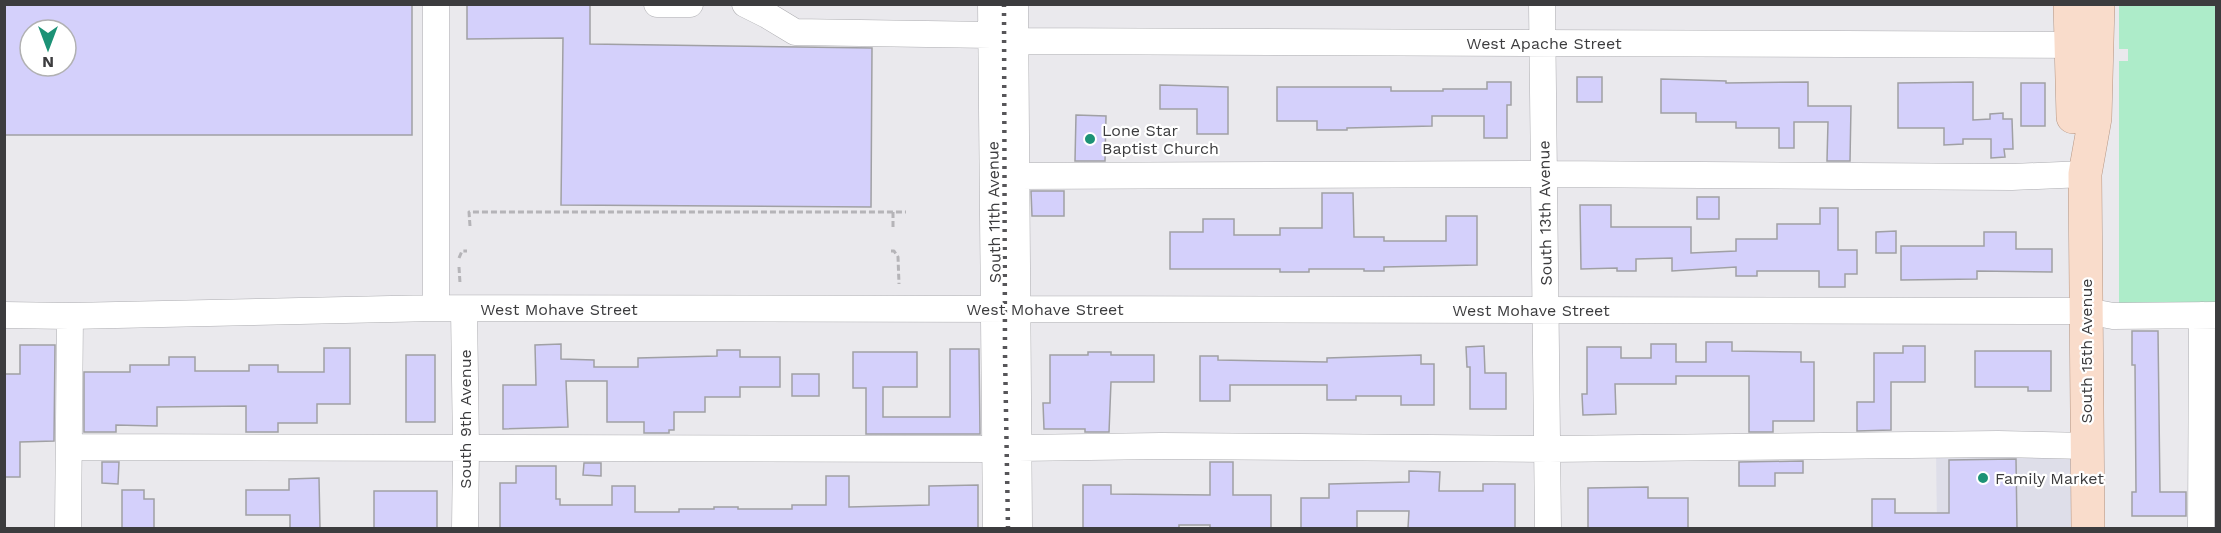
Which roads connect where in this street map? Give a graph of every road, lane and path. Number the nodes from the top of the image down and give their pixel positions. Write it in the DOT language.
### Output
graph roads {
  1 [pos="436,4"];
  2 [pos="657,4"];
  3 [pos="690,4"];
  4 [pos="745,4"];
  5 [pos="991,4"];
  6 [pos="1015,4"];
  7 [pos="1542,4"];
  8 [pos="2070,4"];
  9 [pos="2098,4"];
  10 [pos="1000,39"];
  11 [pos="1543,43"];
  12 [pos="2083,45"];
  13 [pos="1545,174"];
  14 [pos="2085,174"];
  15 [pos="1016,176"];
  16 [pos="893,212"];
  17 [pos="906,212"];
  18 [pos="470,226"];
  19 [pos="893,228"];
  20 [pos="467,250"];
  21 [pos="891,250"];
  22 [pos="460,283"];
  23 [pos="898,284"];
  24 [pos="436,308"];
  25 [pos="464,309"];
  26 [pos="1005,309"];
  27 [pos="1546,310"];
  28 [pos="2086,311"];
  29 [pos="4,315"];
  30 [pos="70,315"];
  31 [pos="2209,315"];
  32 [pos="2087,446"];
  33 [pos="69,447"];
  34 [pos="466,449"];
  35 [pos="1007,449"];
  36 [pos="1548,449"];
  37 [pos="68,528"];
  38 [pos="465,528"];
  39 [pos="996,528"];
  40 [pos="1019,528"];
  41 [pos="1548,528"];
  42 [pos="2088,528"];
  43 [pos="2201,528"];
  1 -- 24 [label="street"];
  2 -- 3 [label="street"];
  4 -- 10 [label="street, West Apache Street"];
  5 -- 10 [label="street, South 11th Avenue"];
  6 -- 10 [label="street, South 11th Avenue"];
  7 -- 11 [label="street, South 13th Avenue"];
  8 -- 12 [label="main road, South 15th Avenue"];
  9 -- 12 [label="main road, South 15th Avenue"];
  10 -- 11 [label="street, West Apache Street"];
  10 -- 15 [label="street, South 11th Avenue"];
  10 -- 26 [label="street, South 11th Avenue"];
  11 -- 12 [label="street, West Apache Street"];
  11 -- 13 [label="street, South 13th Avenue"];
  12 -- 14 [label="main road, South 15th Avenue"];
  13 -- 14 [label="street"];
  13 -- 15 [label="street"];
  13 -- 27 [label="street, South 13th Avenue"];
  14 -- 28 [label="main road, South 15th Avenue"];
  15 -- 26 [label="street, South 11th Avenue"];
  16 -- 17 [label="path"];
  16 -- 18 [label="path"];
  16 -- 19 [label="path"];
  20 -- 22 [label="path"];
  21 -- 23 [label="path"];
  24 -- 25 [label="street, West Mohave Street"];
  24 -- 30 [label="street, West Mohave Street"];
  25 -- 26 [label="street, West Mohave Street"];
  25 -- 34 [label="street, South 9th Avenue"];
  26 -- 27 [label="street, West Mohave Street"];
  26 -- 35 [label="street, South 11th Avenue"];
  27 -- 28 [label="street, West Mohave Street"];
  27 -- 36 [label="street, South 13th Avenue"];
  28 -- 31 [label="street, West Mohave Street"];
  28 -- 32 [label="main road, South 15th Avenue"];
  29 -- 30 [label="street, West Mohave Street"];
  30 -- 33 [label="street"];
  31 -- 43 [label="street"];
  32 -- 36 [label="street"];
  32 -- 42 [label="main road, South 15th Avenue"];
  33 -- 34 [label="street"];
  33 -- 37 [label="street"];
  34 -- 35 [label="street"];
  34 -- 38 [label="street, South 9th Avenue"];
  35 -- 36 [label="street"];
  35 -- 39 [label="street, South 11th Avenue"];
  35 -- 40 [label="street, South 11th Avenue"];
  36 -- 41 [label="street, South 13th Avenue"];
}
